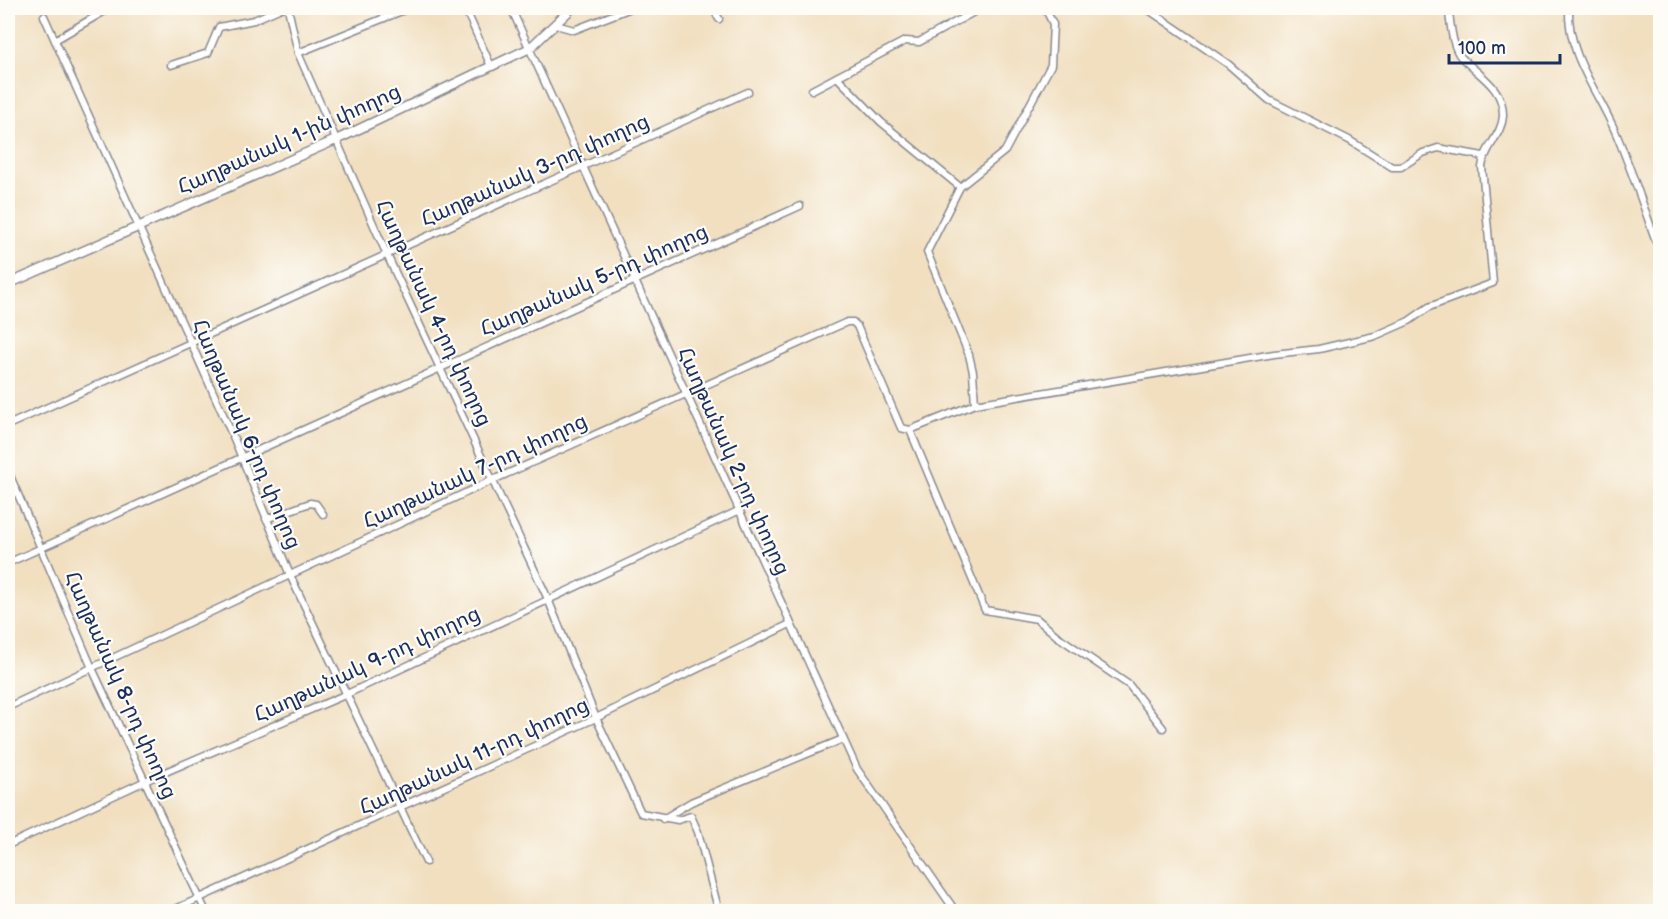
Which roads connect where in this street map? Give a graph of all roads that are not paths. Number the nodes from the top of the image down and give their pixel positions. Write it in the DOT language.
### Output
graph roads {
  1 [pos="110,8"];
  2 [pos="281,8"];
  3 [pos="288,8"];
  4 [pos="409,8"];
  5 [pos="465,8"];
  6 [pos="511,8"];
  7 [pos="572,8"];
  8 [pos="631,8"];
  9 [pos="713,8"];
  10 [pos="981,8"];
  11 [pos="1045,8"];
  12 [pos="1146,8"];
  13 [pos="1448,8"];
  14 [pos="1569,8"];
  15 [pos="1659,8"];
  16 [pos="1660,15"];
  17 [pos="44,16"];
  18 [pos="719,19"];
  19 [pos="556,25"];
  20 [pos="55,40"];
  21 [pos="530,48"];
  22 [pos="298,53"];
  23 [pos="171,65"];
  24 [pos="491,66"];
  25 [pos="837,77"];
  26 [pos="812,90"];
  27 [pos="748,92"];
  28 [pos="338,139"];
  29 [pos="1483,156"];
  30 [pos="584,166"];
  31 [pos="960,187"];
  32 [pos="800,206"];
  33 [pos="138,225"];
  34 [pos="1659,252"];
  35 [pos="387,255"];
  36 [pos="633,281"];
  37 [pos="8,284"];
  38 [pos="189,342"];
  39 [pos="440,367"];
  40 [pos="686,394"];
  41 [pos="975,404"];
  42 [pos="8,425"];
  43 [pos="910,430"];
  44 [pos="240,456"];
  45 [pos="8,471"];
  46 [pos="493,480"];
  47 [pos="738,511"];
  48 [pos="323,514"];
  49 [pos="266,519"];
  50 [pos="41,548"];
  51 [pos="8,563"];
  52 [pos="290,575"];
  53 [pos="548,598"];
  54 [pos="790,624"];
  55 [pos="92,668"];
  56 [pos="347,694"];
  57 [pos="8,707"];
  58 [pos="596,718"];
  59 [pos="1163,728"];
  60 [pos="843,739"];
  61 [pos="146,781"];
  62 [pos="400,808"];
  63 [pos="663,819"];
  64 [pos="8,845"];
  65 [pos="426,862"];
  66 [pos="199,898"];
  67 [pos="169,912"];
  68 [pos="206,912"];
  69 [pos="719,912"];
  70 [pos="956,912"];
  1 -- 20 [label="street"];
  2 -- 23 [label="street"];
  3 -- 22 [label="street, Հաղթանակ 4-րդ փողոց"];
  4 -- 22 [label="street"];
  5 -- 24 [label="street"];
  6 -- 21 [label="street, Հաղթանակ 2-րդ փողոց"];
  7 -- 19 [label="main road, Հաղթանակ 1-ին փողոց"];
  8 -- 19 [label="street"];
  9 -- 18 [label="street"];
  10 -- 25 [label="street"];
  11 -- 31 [label="street"];
  12 -- 29 [label="street"];
  13 -- 29 [label="street"];
  14 -- 34 [label="street"];
  15 -- 16 [label="street"];
  17 -- 20 [label="street, Հաղթանակ 6-րդ փողոց"];
  19 -- 21 [label="main road, Հաղթանակ 1-ին փողոց"];
  20 -- 33 [label="street, Հաղթանակ 6-րդ փողոց"];
  21 -- 24 [label="main road, Հաղթանակ 1-ին փողոց"];
  21 -- 30 [label="street, Հաղթանակ 2-րդ փողոց"];
  22 -- 28 [label="street, Հաղթանակ 4-րդ փողոց"];
  24 -- 28 [label="main road, Հաղթանակ 1-ին փողոց"];
  25 -- 26 [label="street"];
  25 -- 31 [label="street"];
  27 -- 30 [label="street, Հաղթանակ 3-րդ փողոց"];
  28 -- 33 [label="main road, Հաղթանակ 1-ին փողոց"];
  28 -- 35 [label="street, Հաղթանակ 4-րդ փողոց"];
  29 -- 41 [label="street"];
  30 -- 35 [label="street, Հաղթանակ 3-րդ փողոց"];
  30 -- 36 [label="street, Հաղթանակ 2-րդ փողոց"];
  31 -- 41 [label="street"];
  32 -- 36 [label="street, Հաղթանակ 5-րդ փողոց"];
  33 -- 37 [label="main road, Հաղթանակ 1-ին փողոց"];
  33 -- 38 [label="street, Հաղթանակ 6-րդ փողոց"];
  35 -- 38 [label="street, Հաղթանակ 3-րդ փողոց"];
  35 -- 39 [label="street, Հաղթանակ 4-րդ փողոց"];
  36 -- 39 [label="street, Հաղթանակ 5-րդ փողոց"];
  36 -- 40 [label="street, Հաղթանակ 2-րդ փողոց"];
  38 -- 42 [label="street, Հաղթանակ 3-րդ փողոց"];
  38 -- 44 [label="street, Հաղթանակ 6-րդ փողոց"];
  39 -- 44 [label="street, Հաղթանակ 5-րդ փողոց"];
  39 -- 46 [label="street, Հաղթանակ 4-րդ փողոց"];
  40 -- 43 [label="street, Հաղթանակ 7-րդ փողոց"];
  40 -- 46 [label="street, Հաղթանակ 7-րդ փողոց"];
  40 -- 47 [label="street, Հաղթանակ 2-րդ փողոց"];
  41 -- 43 [label="street"];
  43 -- 59 [label="street"];
  44 -- 49 [label="street, Հաղթանակ 6-րդ փողոց"];
  44 -- 50 [label="street, Հաղթանակ 5-րդ փողոց"];
  45 -- 50 [label="street, Հաղթանակ 8-րդ փողոց"];
  46 -- 52 [label="street, Հաղթանակ 7-րդ փողոց"];
  46 -- 53 [label="street, Հաղթանակ 4-րդ փողոց"];
  47 -- 53 [label="street, Հաղթանակ 9-րդ փողոց"];
  47 -- 54 [label="street, Հաղթանակ 2-րդ փողոց"];
  48 -- 49 [label="street"];
  49 -- 52 [label="street, Հաղթանակ 6-րդ փողոց"];
  50 -- 51 [label="street, Հաղթանակ 5-րդ փողոց"];
  50 -- 55 [label="street, Հաղթանակ 8-րդ փողոց"];
  52 -- 55 [label="street, Հաղթանակ 7-րդ փողոց"];
  52 -- 56 [label="street, Հաղթանակ 6-րդ փողոց"];
  53 -- 56 [label="street, Հաղթանակ 9-րդ փողոց"];
  53 -- 58 [label="street, Հաղթանակ 4-րդ փողոց"];
  54 -- 58 [label="street, Հաղթանակ 11-րդ փողոց"];
  54 -- 60 [label="street, Հաղթանակ 2-րդ փողոց"];
  55 -- 57 [label="street, Հաղթանակ 7-րդ փողոց"];
  55 -- 61 [label="street, Հաղթանակ 8-րդ փողոց"];
  56 -- 61 [label="street, Հաղթանակ 9-րդ փողոց"];
  56 -- 62 [label="street, Հաղթանակ 6-րդ փողոց"];
  58 -- 62 [label="street, Հաղթանակ 11-րդ փողոց"];
  58 -- 63 [label="street, Հաղթանակ 4-րդ փողոց"];
  60 -- 63 [label="street"];
  60 -- 70 [label="street, Հաղթանակ 2-րդ փողոց"];
  61 -- 64 [label="street, Հաղթանակ 9-րդ փողոց"];
  61 -- 66 [label="street, Հաղթանակ 8-րդ փողոց"];
  62 -- 65 [label="street, Հաղթանակ 6-րդ փողոց"];
  62 -- 66 [label="street, Հաղթանակ 11-րդ փողոց"];
  63 -- 69 [label="street"];
  66 -- 67 [label="street, Հաղթանակ 11-րդ փողոց"];
  66 -- 68 [label="street, Հաղթանակ 8-րդ փողոց"];
}
